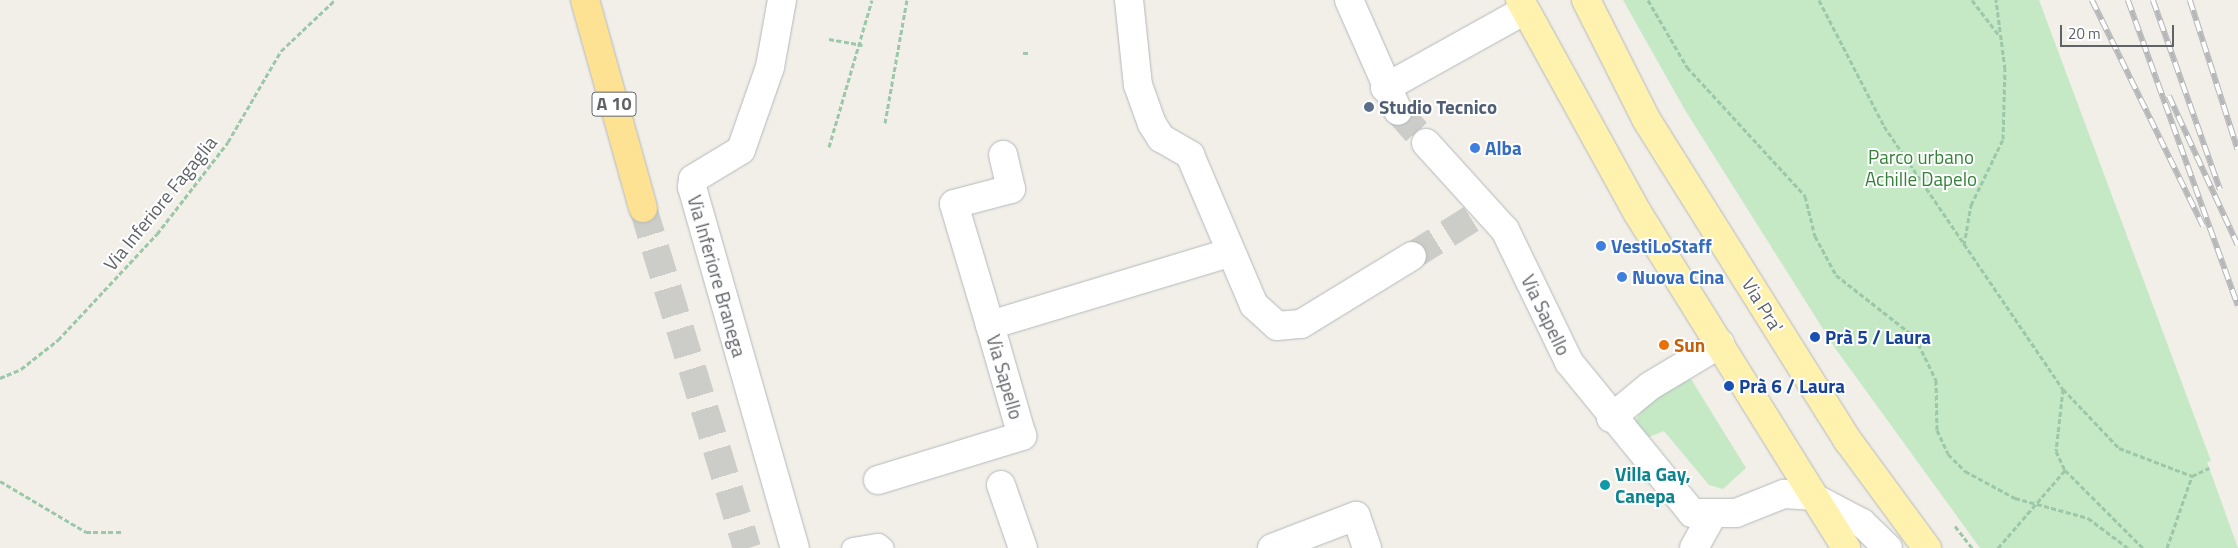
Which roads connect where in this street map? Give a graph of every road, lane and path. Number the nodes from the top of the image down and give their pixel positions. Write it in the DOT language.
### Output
graph roads {
  1 [pos="335,0"];
  2 [pos="585,0"];
  3 [pos="782,0"];
  4 [pos="872,0"];
  5 [pos="907,0"];
  6 [pos="1129,0"];
  7 [pos="1349,0"];
  8 [pos="1586,0"];
  9 [pos="1648,0"];
  10 [pos="1819,0"];
  11 [pos="1972,0"];
  12 [pos="1996,0"];
  13 [pos="1523,5"];
  14 [pos="1998,35"];
  15 [pos="829,39"];
  16 [pos="862,45"];
  17 [pos="1023,53"];
  18 [pos="1030,53"];
  19 [pos="1385,88"];
  20 [pos="1398,111"];
  21 [pos="885,123"];
  22 [pos="1426,143"];
  23 [pos="829,147"];
  24 [pos="1003,156"];
  25 [pos="643,208"];
  26 [pos="1964,246"];
  27 [pos="1228,253"];
  28 [pos="1412,256"];
  29 [pos="990,326"];
  30 [pos="1720,344"];
  31 [pos="0,378"];
  32 [pos="2063,389"];
  33 [pos="1611,418"];
  34 [pos="2209,468"];
  35 [pos="2065,470"];
  36 [pos="2192,476"];
  37 [pos="878,480"];
  38 [pos="0,481"];
  39 [pos="1000,485"];
  40 [pos="1807,493"];
  41 [pos="1770,500"];
  42 [pos="2036,504"];
  43 [pos="1712,516"];
  44 [pos="1830,524"];
  45 [pos="124,532"];
  46 [pos="795,548"];
  47 [pos="852,548"];
  48 [pos="882,548"];
  49 [pos="1023,548"];
  50 [pos="1272,548"];
  51 [pos="1367,548"];
  52 [pos="1694,548"];
  53 [pos="1846,548"];
  54 [pos="1888,548"];
  55 [pos="1928,548"];
  56 [pos="1998,548"];
  57 [pos="2128,548"];
  58 [pos="2143,548"];
  59 [pos="2167,548"];
  1 -- 31 [label="path, Via Inferiore Fagaglia"];
  2 -- 25 [label="highway, A 10"];
  3 -- 46 [label="street, Via Inferiore Branega"];
  4 -- 16 [label="path"];
  5 -- 21 [label="path"];
  6 -- 27 [label="street"];
  7 -- 19 [label="street"];
  8 -- 55 [label="main road, Via Pra'"];
  9 -- 42 [label="path"];
  10 -- 26 [label="path"];
  11 -- 14 [label="path"];
  12 -- 14 [label="path"];
  13 -- 19 [label="street"];
  13 -- 30 [label="main road"];
  14 -- 26 [label="path"];
  15 -- 16 [label="path"];
  16 -- 23 [label="path"];
  17 -- 18 [label="path"];
  19 -- 20 [label="street"];
  22 -- 33 [label="street, Via Sapello"];
  24 -- 29 [label="street"];
  26 -- 32 [label="path"];
  27 -- 28 [label="street"];
  27 -- 29 [label="street, Via Sapello"];
  29 -- 37 [label="street, Via Sapello"];
  30 -- 33 [label="street"];
  30 -- 40 [label="main road"];
  32 -- 35 [label="path"];
  32 -- 36 [label="path"];
  33 -- 43 [label="street, Via Sapello"];
  34 -- 36 [label="path"];
  35 -- 42 [label="path"];
  35 -- 58 [label="path"];
  36 -- 59 [label="path"];
  38 -- 45 [label="path"];
  39 -- 49 [label="street"];
  40 -- 41 [label="street"];
  40 -- 44 [label="main road"];
  40 -- 54 [label="street"];
  41 -- 43 [label="street"];
  41 -- 44 [label="street"];
  42 -- 56 [label="path"];
  42 -- 57 [label="path"];
  43 -- 52 [label="street"];
  44 -- 53 [label="main road"];
  47 -- 48 [label="lane"];
  50 -- 51 [label="street"];
}
